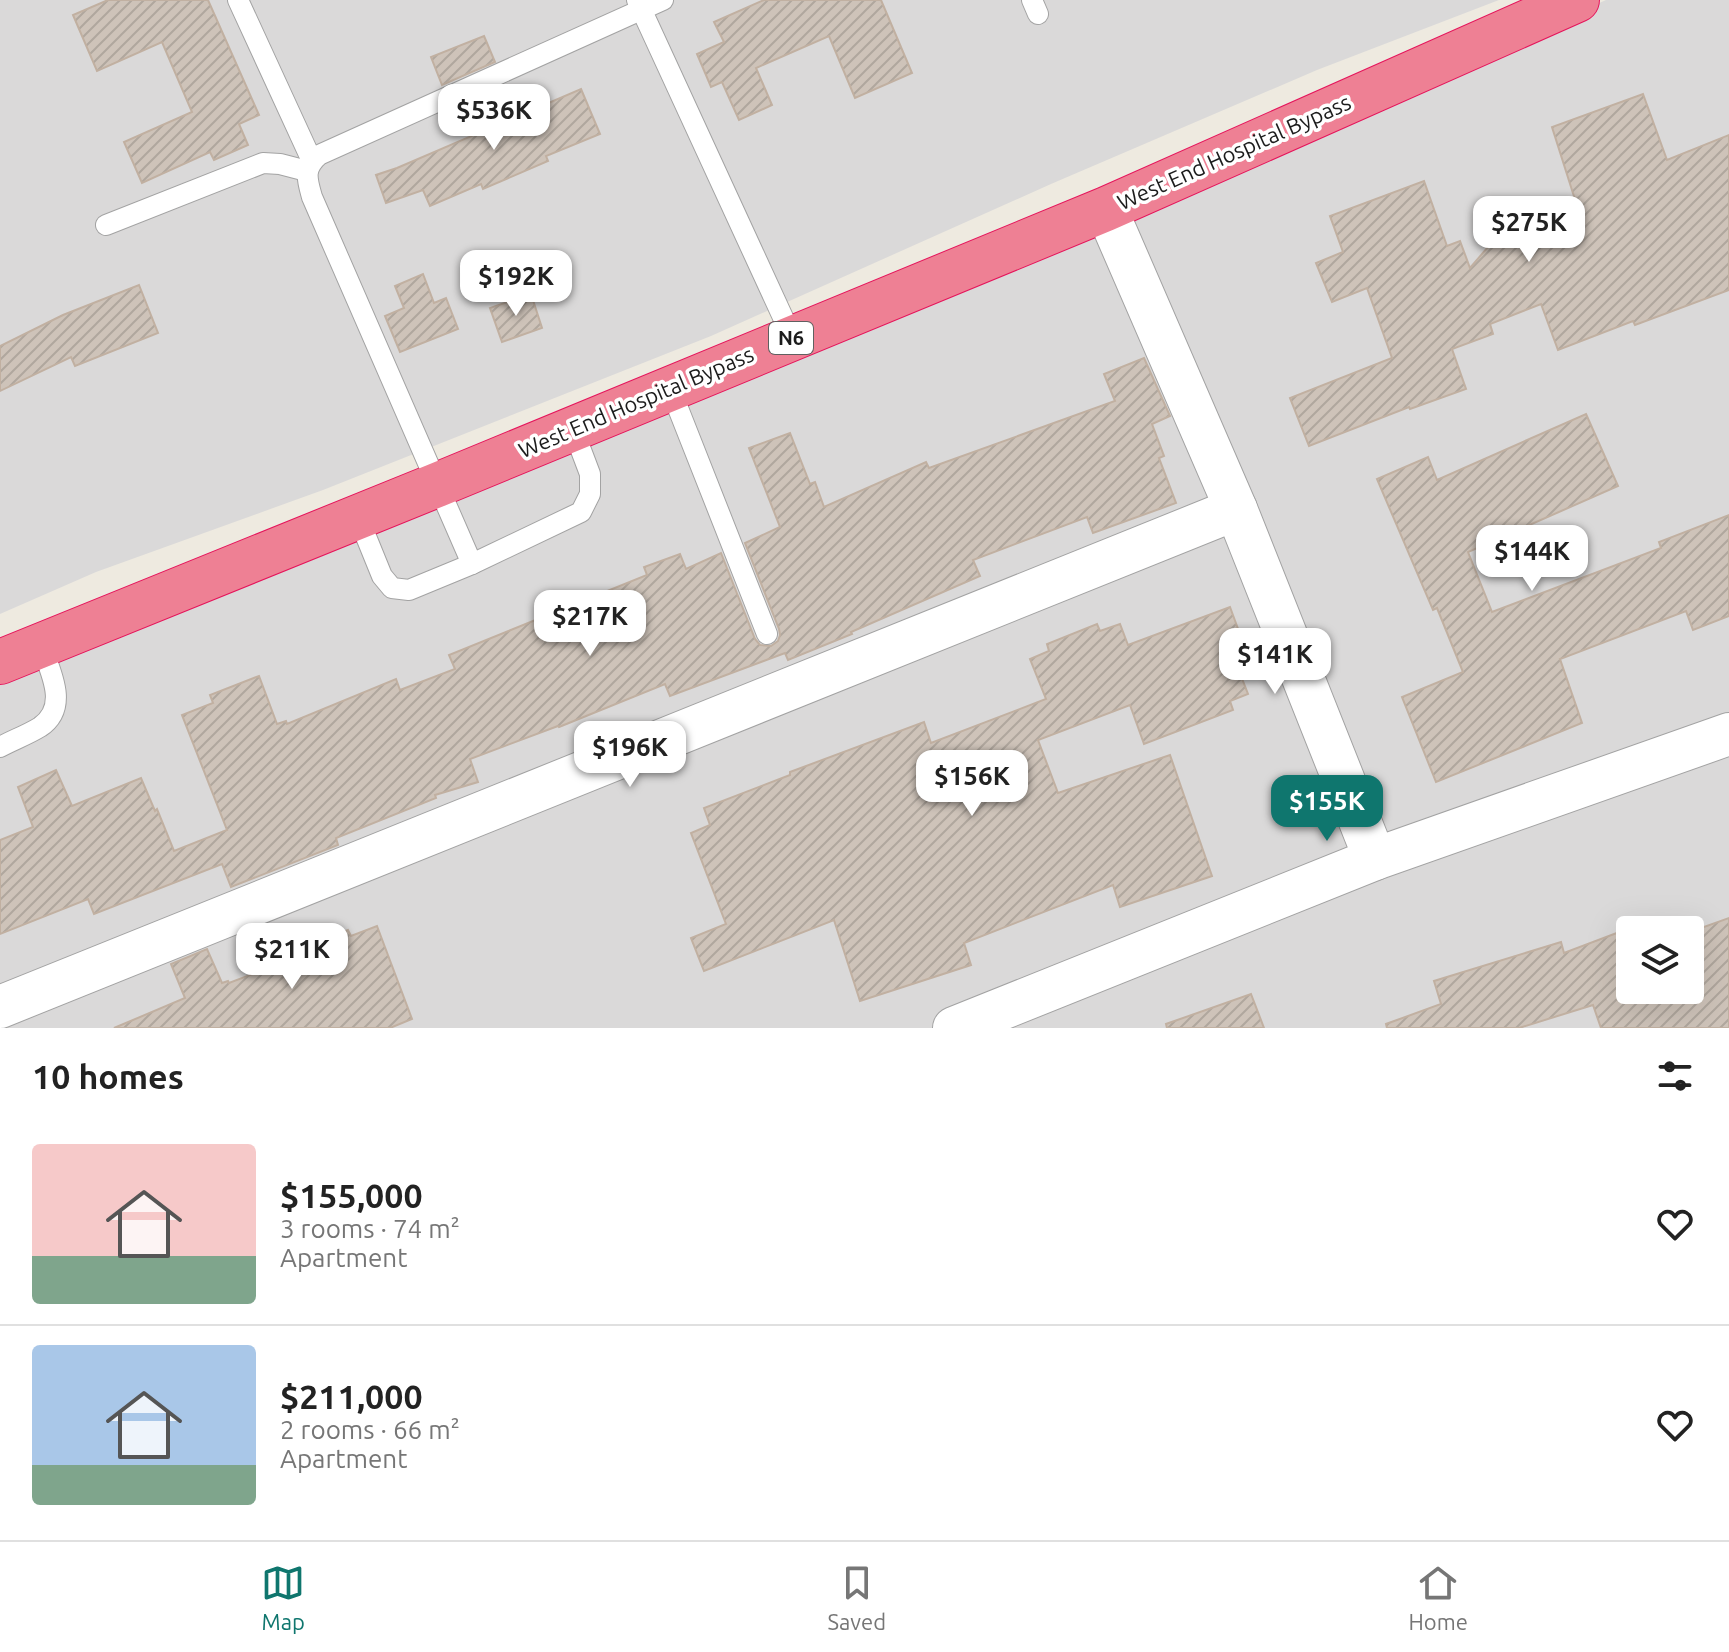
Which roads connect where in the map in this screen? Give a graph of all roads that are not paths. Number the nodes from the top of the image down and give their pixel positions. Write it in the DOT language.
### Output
graph roads {
  1 [pos="238,0"];
  2 [pos="663,0"];
  3 [pos="1577,0"];
  4 [pos="640,5"];
  5 [pos="310,166"];
  6 [pos="1106,209"];
  7 [pos="106,225"];
  8 [pos="792,337"];
  9 [pos="670,388"];
  10 [pos="573,429"];
  11 [pos="437,485"];
  12 [pos="1236,509"];
  13 [pos="358,517"];
  14 [pos="472,564"];
  15 [pos="767,634"];
  16 [pos="41,645"];
  17 [pos="0,662"];
  18 [pos="1729,734"];
  19 [pos="0,747"];
  20 [pos="1375,859"];
  21 [pos="0,1007"];
  22 [pos="954,1028"];
  1 -- 5 [label="lane"];
  2 -- 4 [label="lane"];
  3 -- 6 [label="highway, West End Hospital Bypass / N6"];
  4 -- 5 [label="lane"];
  4 -- 8 [label="lane"];
  5 -- 7 [label="lane"];
  5 -- 11 [label="lane"];
  6 -- 8 [label="highway, West End Hospital Bypass / N6"];
  6 -- 12 [label="street"];
  8 -- 9 [label="highway, West End Hospital Bypass / N6"];
  9 -- 10 [label="highway, West End Hospital Bypass / N6"];
  9 -- 15 [label="lane"];
  10 -- 11 [label="highway, West End Hospital Bypass / N6"];
  10 -- 14 [label="lane"];
  11 -- 13 [label="highway, West End Hospital Bypass / N6"];
  11 -- 14 [label="lane"];
  12 -- 20 [label="street"];
  12 -- 21 [label="street"];
  13 -- 14 [label="lane"];
  13 -- 16 [label="highway, West End Hospital Bypass / N6"];
  16 -- 17 [label="highway, West End Hospital Bypass / N6"];
  16 -- 19 [label="lane"];
  18 -- 20 [label="street"];
  20 -- 22 [label="street"];
}
